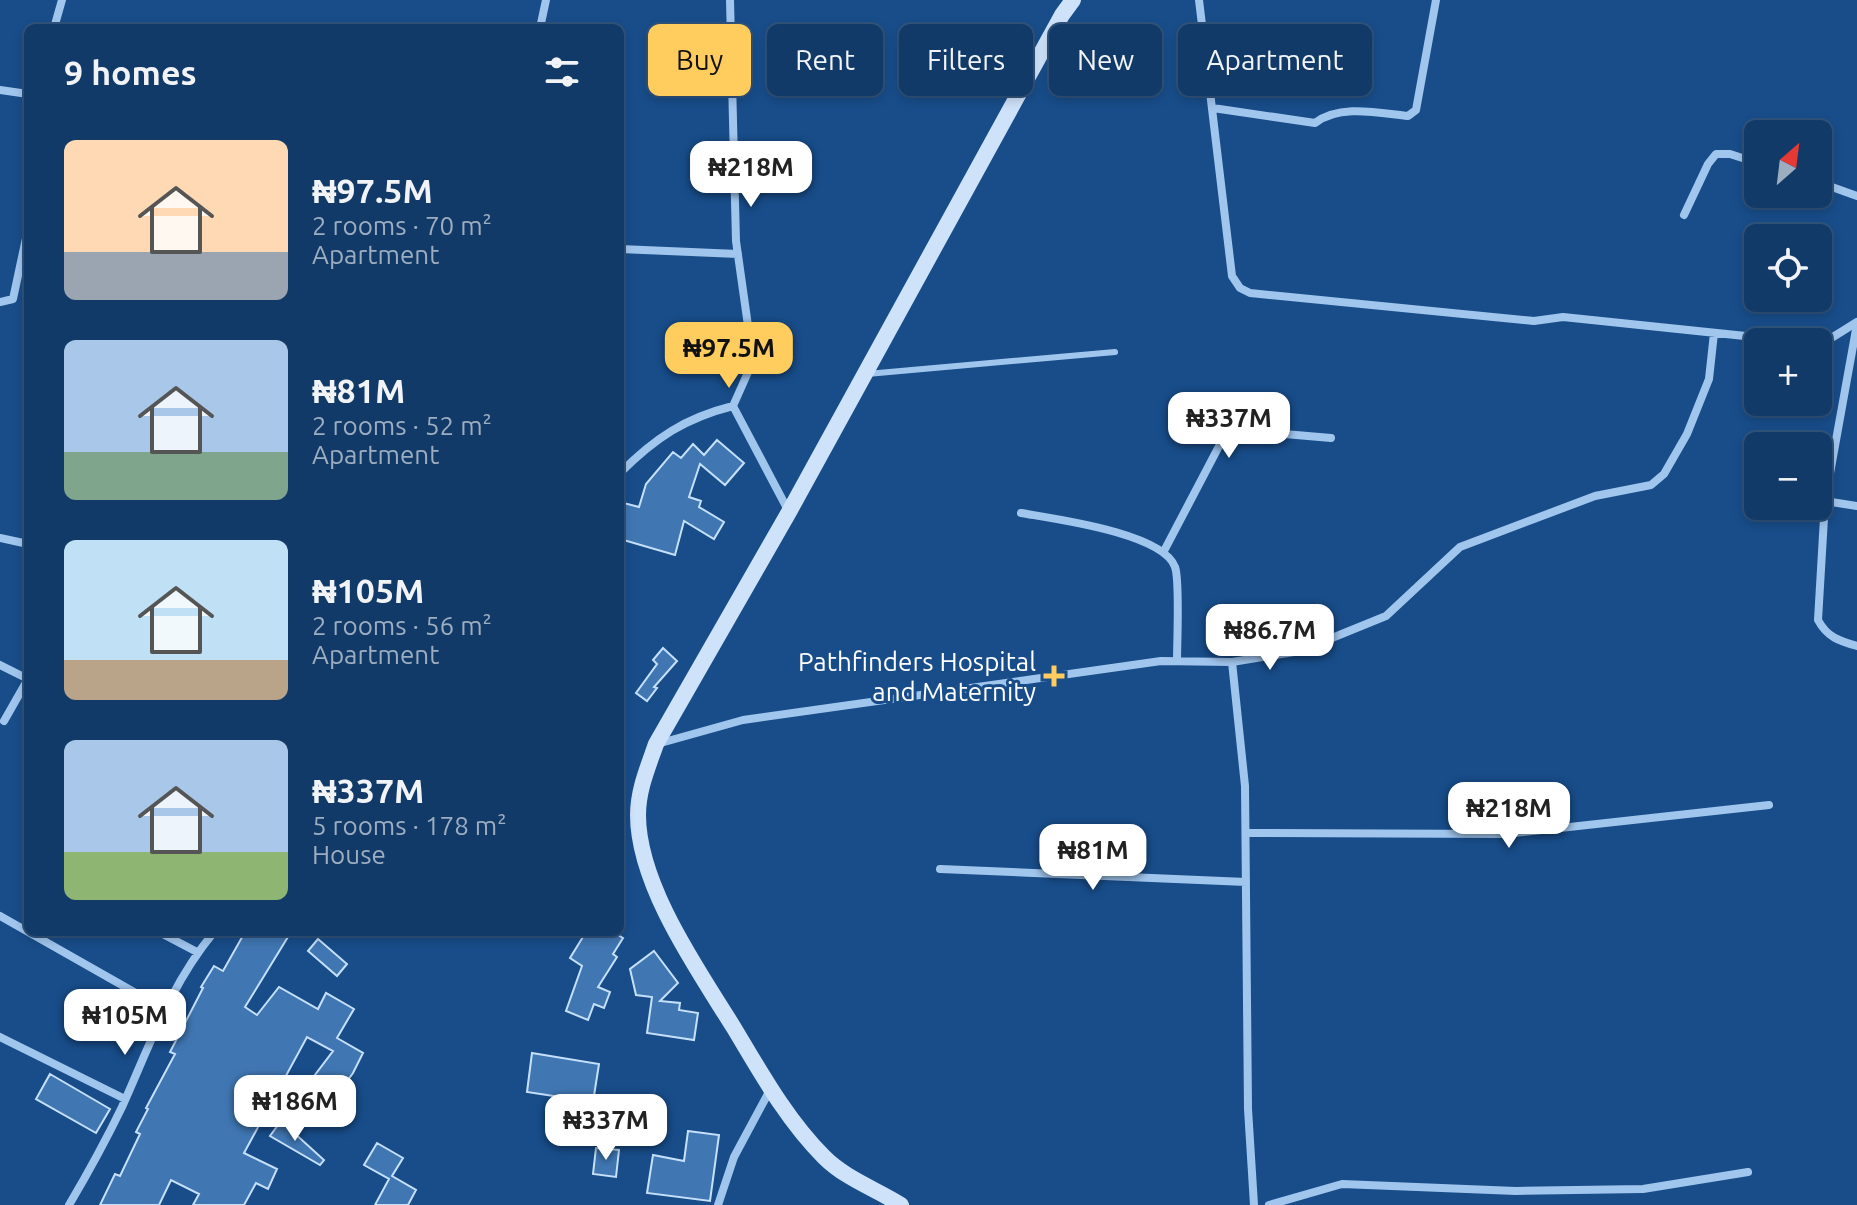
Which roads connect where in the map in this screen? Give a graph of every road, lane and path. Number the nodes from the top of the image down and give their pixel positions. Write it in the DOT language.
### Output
graph roads {
  1 [pos="62,0"];
  2 [pos="546,0"];
  3 [pos="730,0"];
  4 [pos="1073,0"];
  5 [pos="1199,0"];
  6 [pos="1436,0"];
  7 [pos="55,24"];
  8 [pos="541,24"];
  9 [pos="0,90"];
  10 [pos="24,93"];
  11 [pos="1213,108"];
  12 [pos="1744,158"];
  13 [pos="1832,187"];
  14 [pos="1857,196"];
  15 [pos="1684,215"];
  16 [pos="24,248"];
  17 [pos="624,249"];
  18 [pos="738,254"];
  19 [pos="0,302"];
  20 [pos="1857,323"];
  21 [pos="1714,333"];
  22 [pos="1115,352"];
  23 [pos="863,374"];
  24 [pos="733,406"];
  25 [pos="1331,438"];
  26 [pos="1832,462"];
  27 [pos="624,469"];
  28 [pos="1832,502"];
  29 [pos="1857,506"];
  30 [pos="789,512"];
  31 [pos="1021,513"];
  32 [pos="1824,520"];
  33 [pos="0,538"];
  34 [pos="24,543"];
  35 [pos="1164,551"];
  36 [pos="1857,646"];
  37 [pos="1177,661"];
  38 [pos="1232,662"];
  39 [pos="0,665"];
  40 [pos="24,677"];
  41 [pos="24,686"];
  42 [pos="4,721"];
  43 [pos="656,744"];
  44 [pos="1769,805"];
  45 [pos="1246,833"];
  46 [pos="940,869"];
  47 [pos="1246,882"];
  48 [pos="0,916"];
  49 [pos="24,930"];
  50 [pos="35,936"];
  51 [pos="167,936"];
  52 [pos="211,936"];
  53 [pos="197,952"];
  54 [pos="164,1009"];
  55 [pos="0,1037"];
  56 [pos="770,1089"];
  57 [pos="125,1099"];
  58 [pos="1748,1172"];
  59 [pos="69,1205"];
  60 [pos="718,1205"];
  61 [pos="901,1205"];
  62 [pos="1254,1205"];
  63 [pos="1269,1205"];
  1 -- 7 [label="street"];
  2 -- 8 [label="street"];
  3 -- 18 [label="street"];
  4 -- 23 [label="street"];
  5 -- 11 [label="street"];
  6 -- 11 [label="street"];
  9 -- 10 [label="street"];
  11 -- 21 [label="street"];
  12 -- 15 [label="street"];
  13 -- 14 [label="street"];
  16 -- 19 [label="street"];
  17 -- 18 [label="street"];
  18 -- 24 [label="street"];
  20 -- 21 [label="street"];
  20 -- 26 [label="street"];
  21 -- 38 [label="street"];
  22 -- 23 [label="lane"];
  23 -- 30 [label="street"];
  24 -- 27 [label="street"];
  24 -- 30 [label="street"];
  25 -- 35 [label="street"];
  28 -- 29 [label="street"];
  30 -- 43 [label="street"];
  31 -- 35 [label="street"];
  32 -- 36 [label="street"];
  33 -- 34 [label="street"];
  35 -- 37 [label="street"];
  37 -- 38 [label="street"];
  37 -- 43 [label="street"];
  38 -- 45 [label="street"];
  39 -- 40 [label="street"];
  41 -- 42 [label="street"];
  43 -- 56 [label="street"];
  44 -- 45 [label="street"];
  45 -- 47 [label="street"];
  46 -- 47 [label="street"];
  47 -- 62 [label="street"];
  48 -- 49 [label="street"];
  50 -- 54 [label="street"];
  51 -- 53 [label="street"];
  52 -- 53 [label="street"];
  53 -- 54 [label="street"];
  54 -- 57 [label="street"];
  55 -- 57 [label="street"];
  56 -- 60 [label="street"];
  56 -- 61 [label="street"];
  57 -- 59 [label="street"];
  58 -- 63 [label="street"];
}
